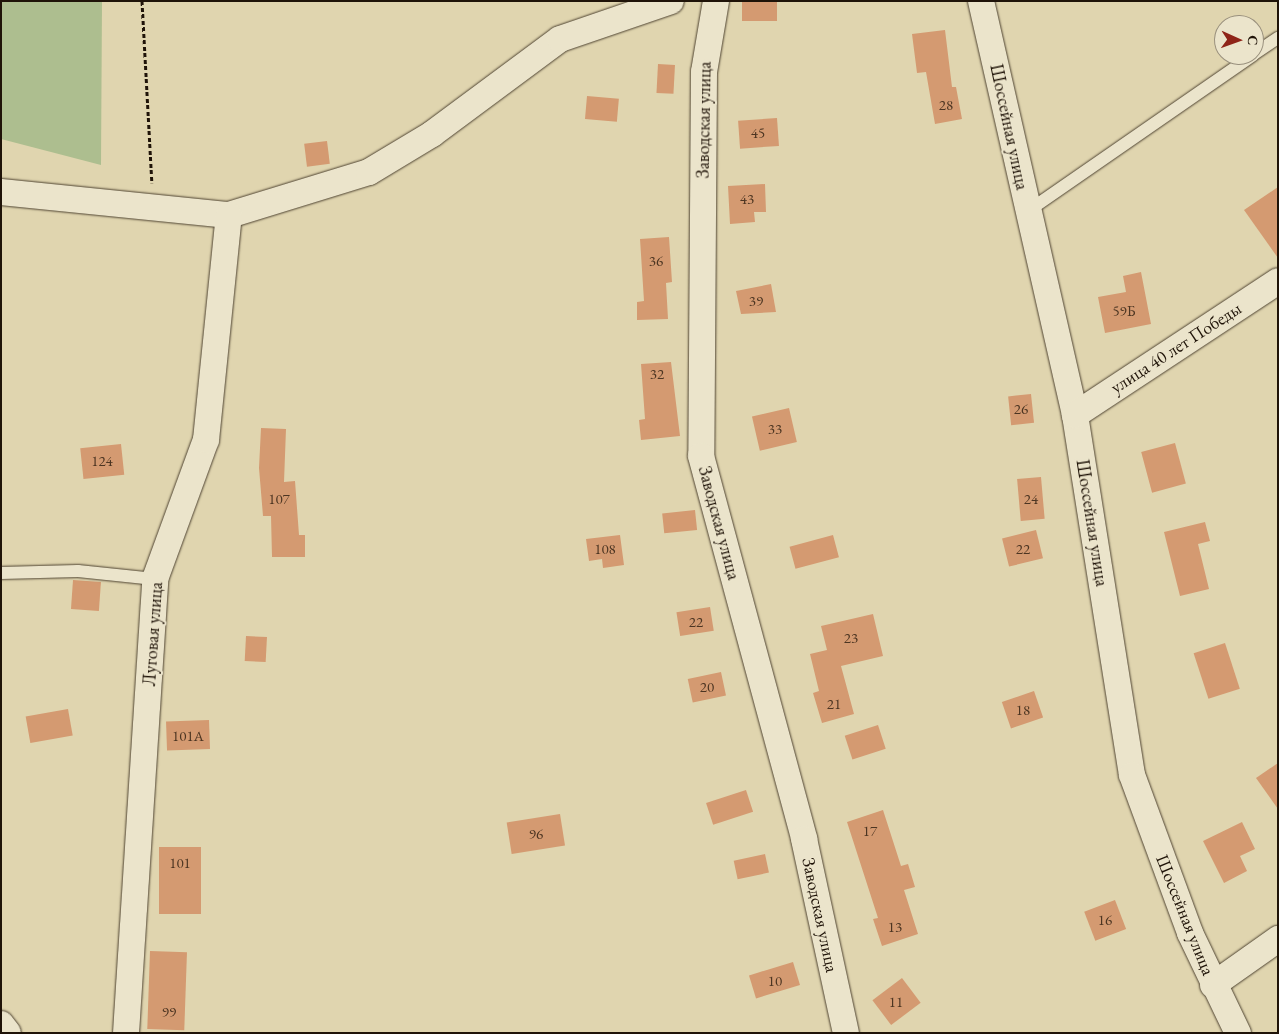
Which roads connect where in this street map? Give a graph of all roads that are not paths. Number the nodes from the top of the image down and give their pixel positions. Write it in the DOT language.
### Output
graph roads {
  1 [pos="671,1"];
  2 [pos="716,1"];
  3 [pos="981,1"];
  4 [pos="1278,38"];
  5 [pos="1264,48"];
  6 [pos="1239,65"];
  7 [pos="1,192"];
  8 [pos="1028,211"];
  9 [pos="229,215"];
  10 [pos="1278,281"];
  11 [pos="1075,415"];
  12 [pos="1,573"];
  13 [pos="155,579"];
  14 [pos="1278,938"];
  15 [pos="1213,985"];
  16 [pos="1,1024"];
  17 [pos="8,1033"];
  18 [pos="126,1033"];
  19 [pos="846,1033"];
  20 [pos="1238,1033"];
  1 -- 9 [label="street"];
  2 -- 19 [label="street, Заводская улица"];
  3 -- 8 [label="street, Шоссейная улица"];
  4 -- 5 [label="lane"];
  6 -- 8 [label="lane"];
  7 -- 9 [label="street"];
  8 -- 11 [label="street, Шоссейная улица"];
  9 -- 13 [label="street, Луговая улица"];
  10 -- 11 [label="street, улица 40 лет Победы"];
  11 -- 15 [label="street, Шоссейная улица"];
  12 -- 13 [label="lane"];
  13 -- 18 [label="street, Луговая улица"];
  14 -- 15 [label="street"];
  15 -- 20 [label="street, Шоссейная улица"];
  16 -- 17 [label="street"];
}
